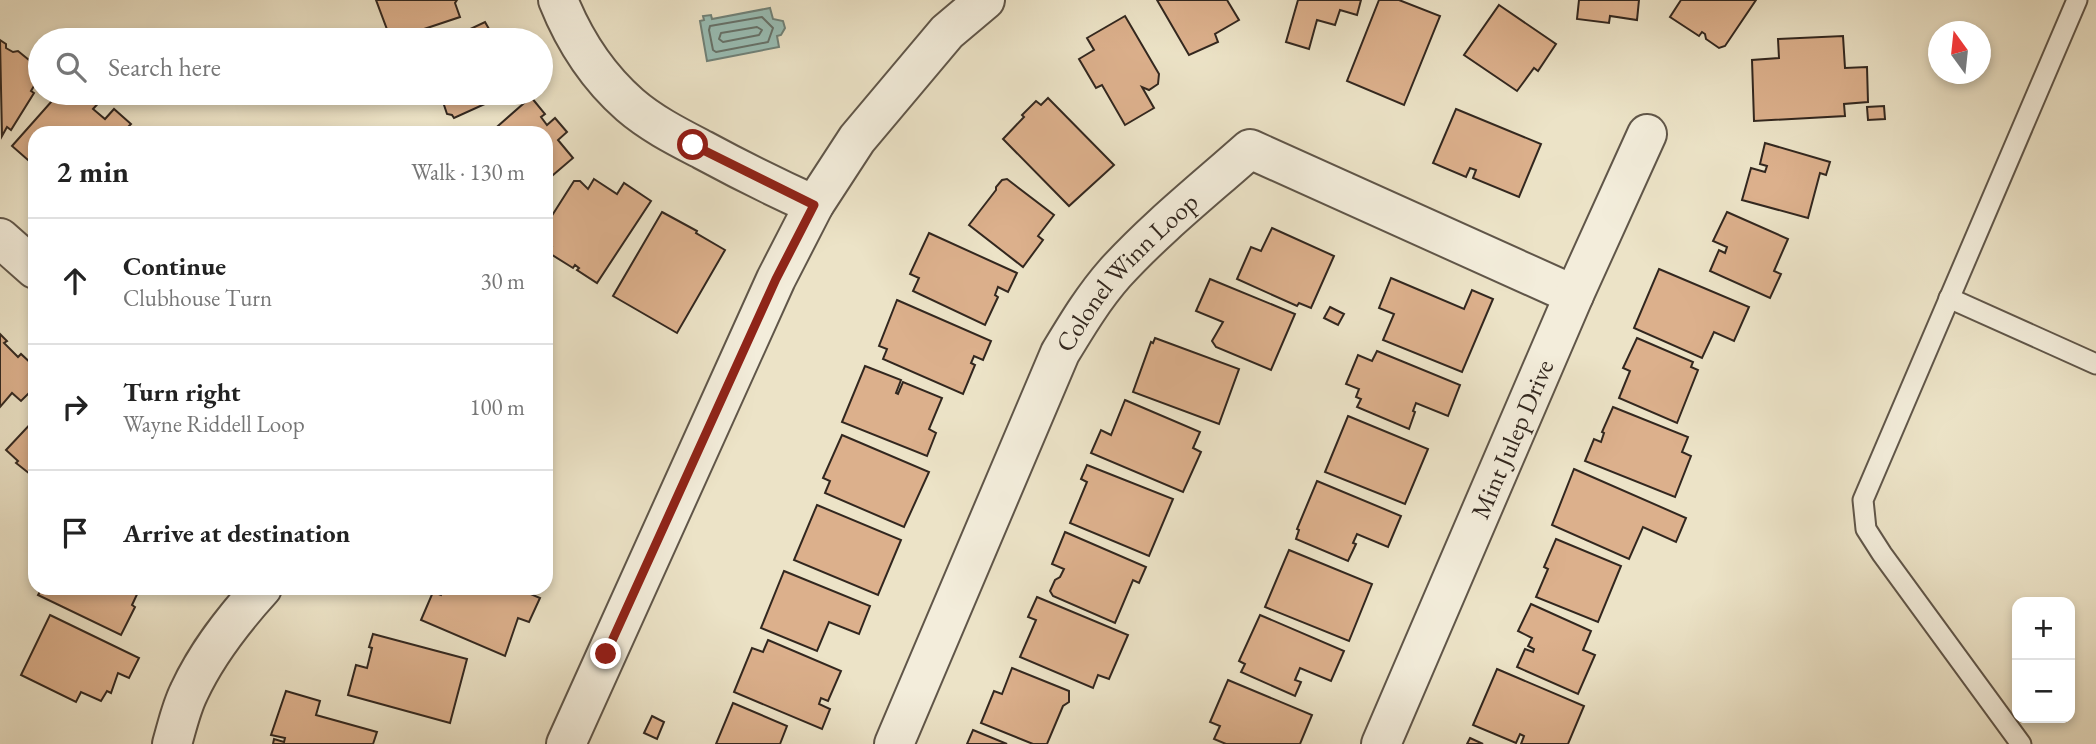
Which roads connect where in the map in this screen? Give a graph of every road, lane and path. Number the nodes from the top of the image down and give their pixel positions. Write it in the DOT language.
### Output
graph roads {
  1 [pos="558,0"];
  2 [pos="985,0"];
  3 [pos="2077,0"];
  4 [pos="1647,134"];
  5 [pos="814,205"];
  6 [pos="0,237"];
  7 [pos="28,263"];
  8 [pos="1574,295"];
  9 [pos="1949,298"];
  10 [pos="2096,364"];
  11 [pos="256,595"];
  12 [pos="172,744"];
  13 [pos="566,744"];
  14 [pos="894,744"];
  15 [pos="1381,744"];
  16 [pos="2021,744"];
  1 -- 5 [label="street"];
  2 -- 5 [label="street"];
  3 -- 9 [label="lane"];
  4 -- 8 [label="street, Mint Julep Drive"];
  5 -- 13 [label="street"];
  6 -- 7 [label="street"];
  8 -- 14 [label="street, Colonel Winn Loop"];
  8 -- 15 [label="street, Mint Julep Drive"];
  9 -- 10 [label="lane"];
  9 -- 16 [label="lane"];
  11 -- 12 [label="street"];
}
